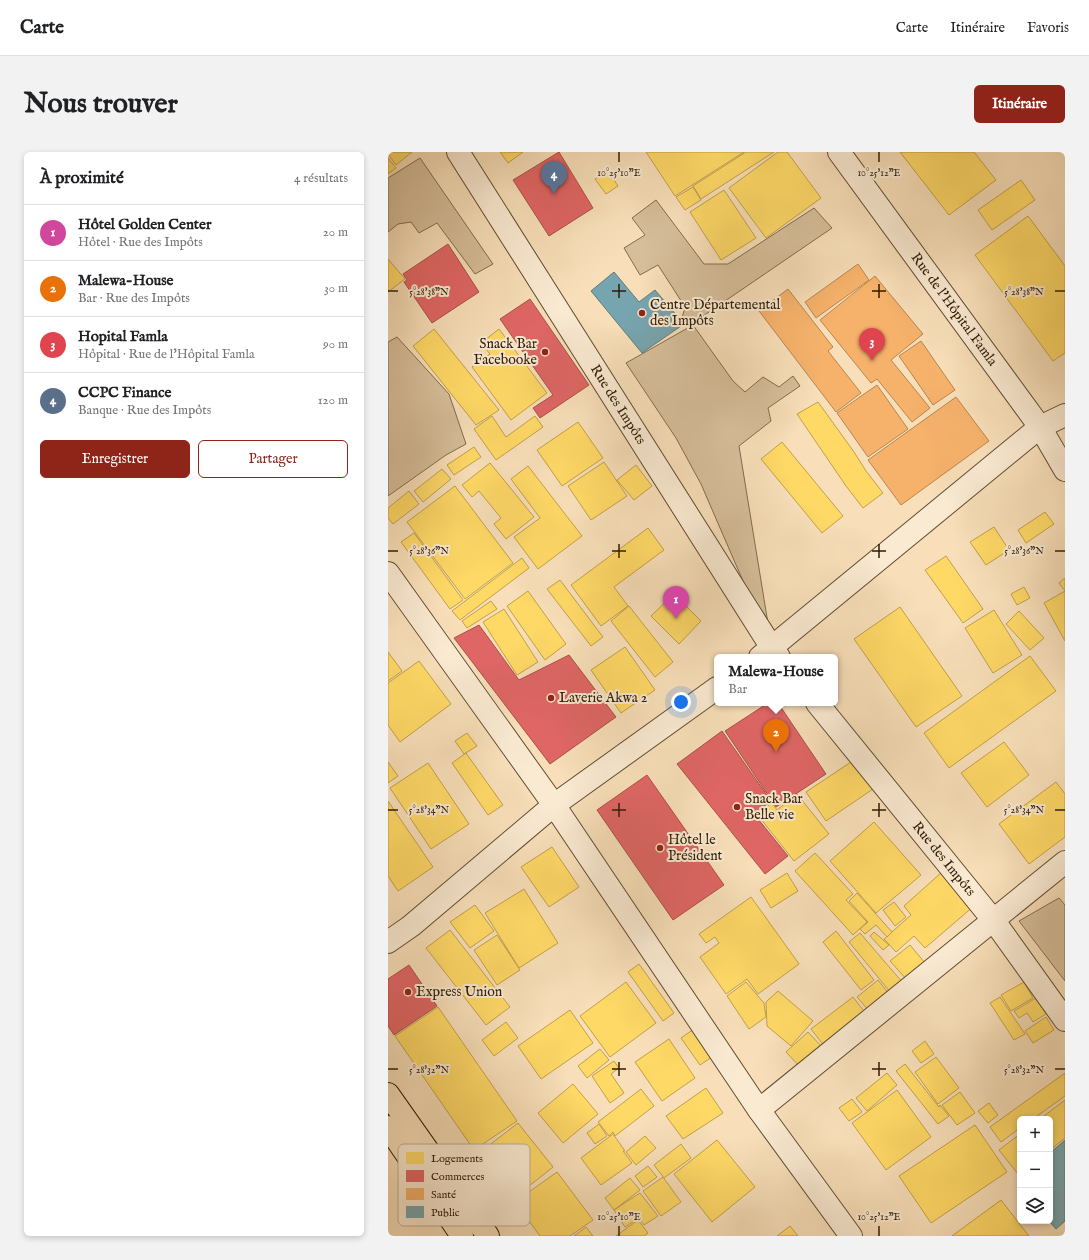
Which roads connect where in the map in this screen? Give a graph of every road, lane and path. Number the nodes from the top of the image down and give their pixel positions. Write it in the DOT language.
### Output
graph roads {
  1 [pos="458,152"];
  2 [pos="839,152"];
  3 [pos="1065,415"];
  4 [pos="1040,427"];
  5 [pos="1065,470"];
  6 [pos="388,573"];
  7 [pos="770,654"];
  8 [pos="714,690"];
  9 [pos="819,706"];
  10 [pos="554,805"];
  11 [pos="1065,862"];
  12 [pos="994,921"];
  13 [pos="388,942"];
  14 [pos="1065,1020"];
  15 [pos="388,1094"];
  16 [pos="759,1110"];
  17 [pos="388,1127"];
  18 [pos="400,1144"];
  19 [pos="423,1144"];
  20 [pos="455,1226"];
  21 [pos="481,1226"];
  22 [pos="462,1236"];
  23 [pos="488,1236"];
  24 [pos="851,1236"];
  1 -- 7 [label="street, Rue des Impôts"];
  2 -- 4 [label="street, Rue de l'Hôpital Famla"];
  3 -- 4 [label="street"];
  4 -- 5 [label="street, Rue de l'Hôpital Famla"];
  4 -- 7 [label="street"];
  6 -- 10 [label="street"];
  8 -- 10 [label="street"];
  9 -- 12 [label="street, Rue des Impôts"];
  10 -- 13 [label="street"];
  10 -- 16 [label="street"];
  11 -- 12 [label="street"];
  12 -- 14 [label="street, Rue des Impôts"];
  12 -- 16 [label="street"];
  15 -- 19 [label="highway"];
  16 -- 24 [label="street"];
  17 -- 18 [label="highway"];
  20 -- 22 [label="highway"];
  21 -- 23 [label="highway"];
}
